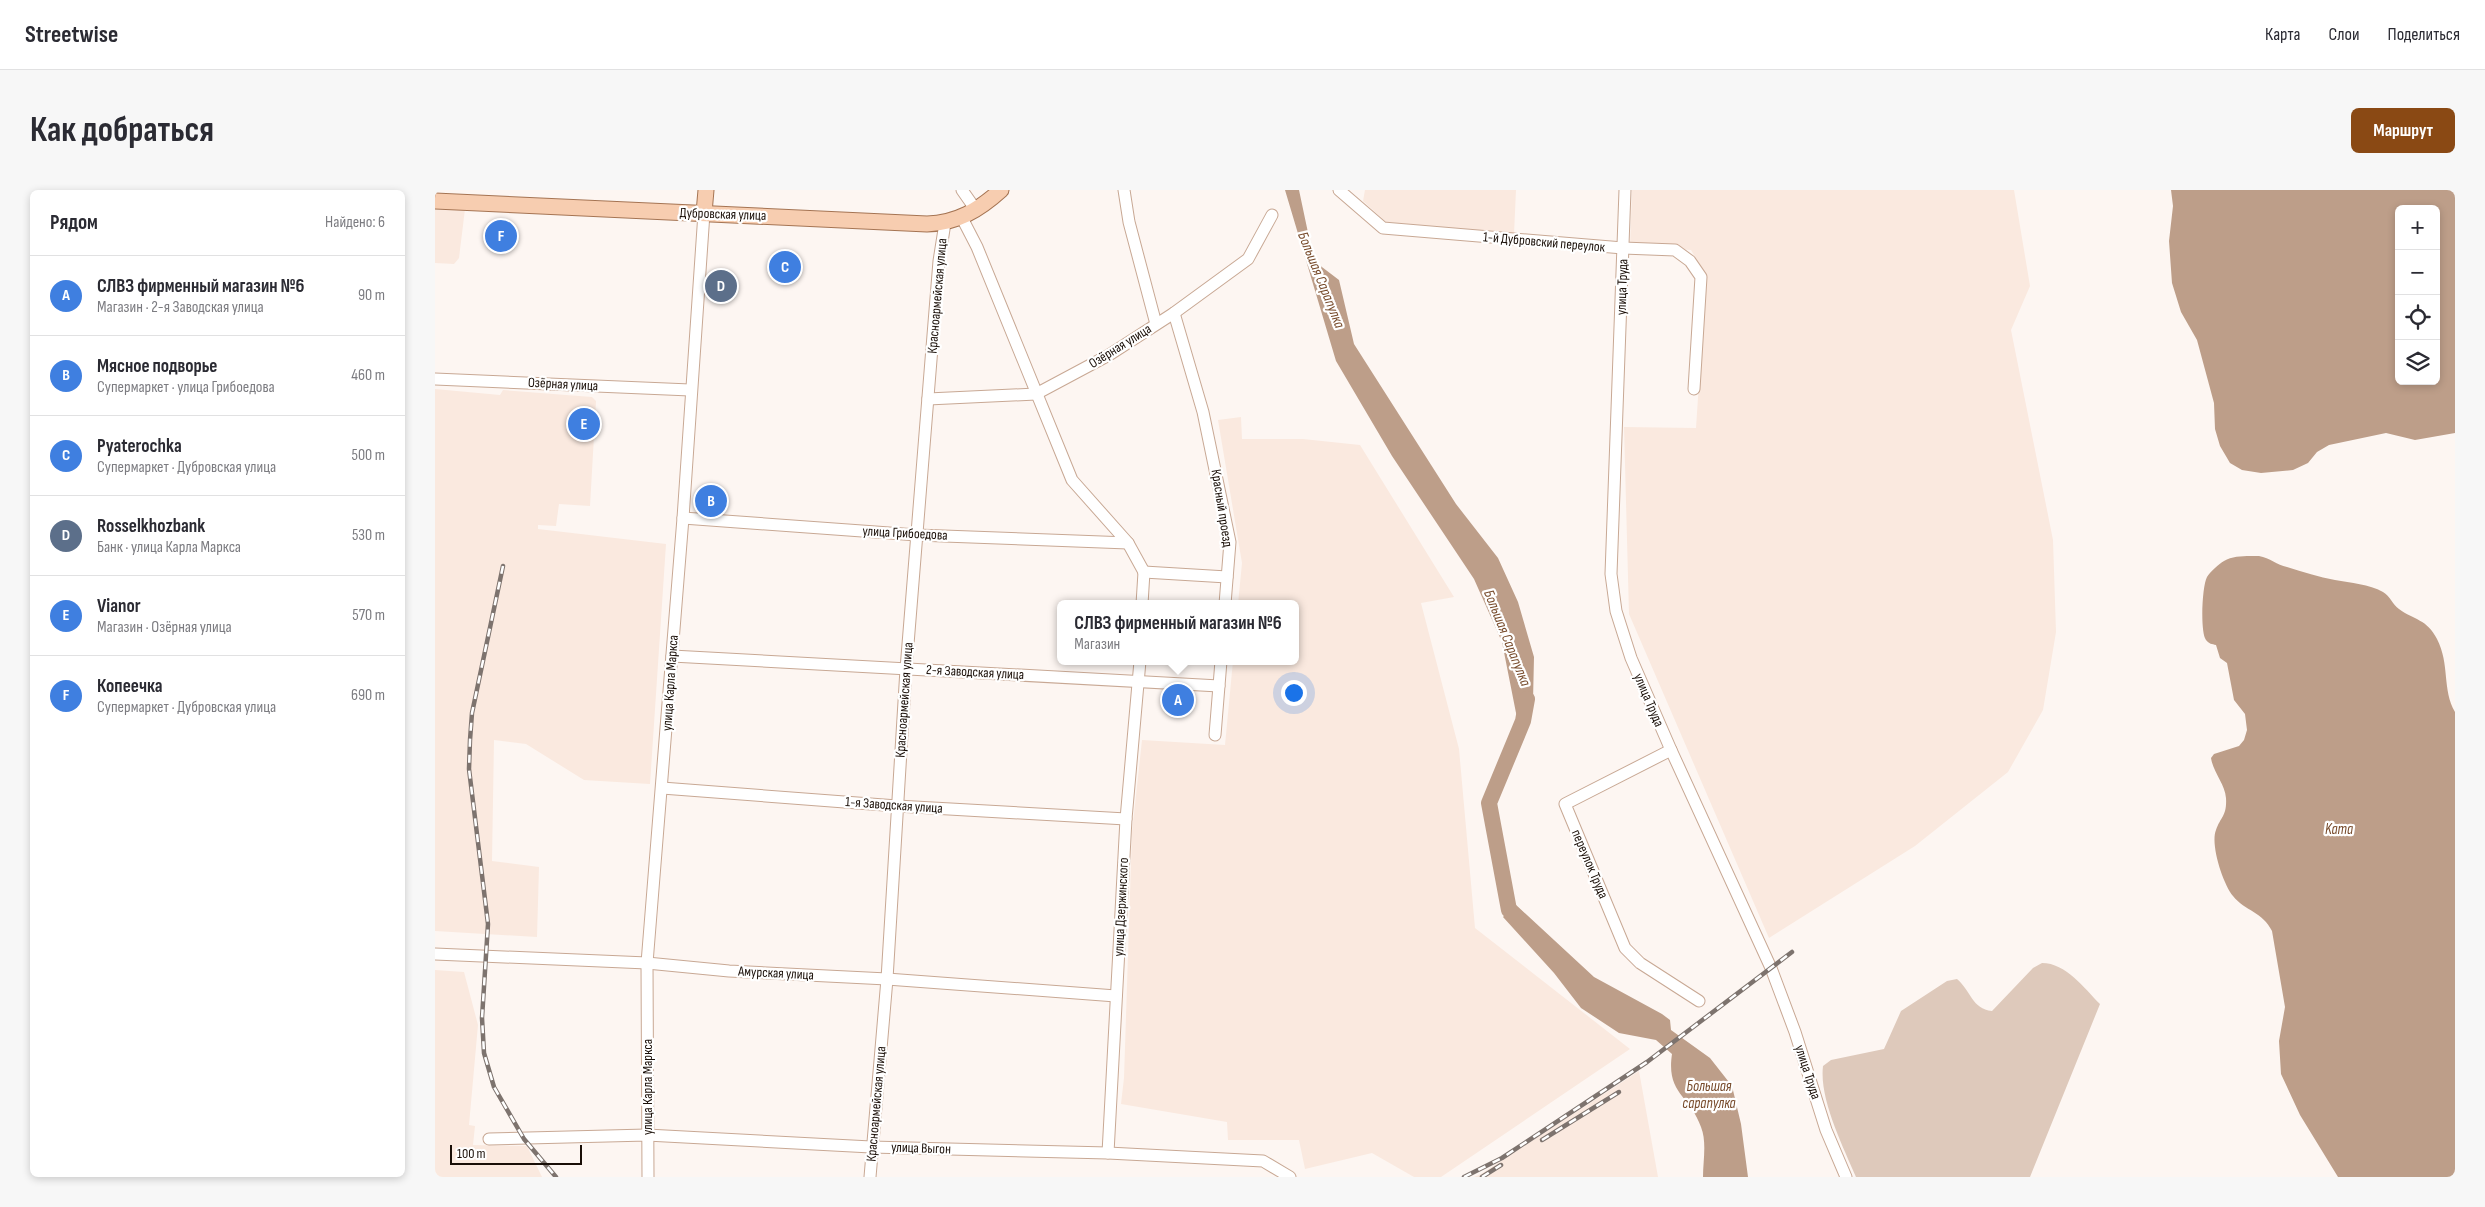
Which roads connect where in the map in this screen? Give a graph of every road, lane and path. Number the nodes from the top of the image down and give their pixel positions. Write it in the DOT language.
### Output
graph roads {
  1 [pos="706,190"];
  2 [pos="962,190"];
  3 [pos="1001,190"];
  4 [pos="1124,190"];
  5 [pos="1339,190"];
  6 [pos="1625,190"];
  7 [pos="435,201"];
  8 [pos="975,210"];
  9 [pos="704,213"];
  10 [pos="1272,215"];
  11 [pos="962,218"];
  12 [pos="945,223"];
  13 [pos="1623,248"];
  14 [pos="1174,313"];
  15 [pos="1156,324"];
  16 [pos="435,379"];
  17 [pos="1695,388"];
  18 [pos="690,390"];
  19 [pos="1036,394"];
  20 [pos="928,399"];
  21 [pos="683,518"];
  22 [pos="917,535"];
  23 [pos="1127,543"];
  24 [pos="1144,572"];
  25 [pos="1227,577"];
  26 [pos="1143,600"];
  27 [pos="1225,600"];
  28 [pos="672,656"];
  29 [pos="1140,665"];
  30 [pos="1221,665"];
  31 [pos="906,669"];
  32 [pos="1139,681"];
  33 [pos="1219,686"];
  34 [pos="1215,735"];
  35 [pos="1671,750"];
  36 [pos="662,788"];
  37 [pos="897,806"];
  38 [pos="1126,819"];
  39 [pos="435,954"];
  40 [pos="647,963"];
  41 [pos="887,979"];
  42 [pos="1116,996"];
  43 [pos="1699,1001"];
  44 [pos="647,1135"];
  45 [pos="489,1139"];
  46 [pos="871,1147"];
  47 [pos="1107,1153"];
  48 [pos="648,1177"];
  49 [pos="870,1177"];
  50 [pos="1290,1177"];
  51 [pos="1846,1177"];
  1 -- 9 [label="main road, улица Карла Маркса"];
  2 -- 8 [label="street"];
  3 -- 8 [label="main road, Дубровская улица"];
  4 -- 15 [label="street"];
  5 -- 13 [label="street, 1-й Дубровский переулок"];
  6 -- 13 [label="street, улица Труда"];
  7 -- 9 [label="main road, Дубровская улица"];
  8 -- 11 [label="main road, Дубровская улица"];
  9 -- 12 [label="main road, Дубровская улица"];
  9 -- 18 [label="street, улица Карла Маркса"];
  10 -- 14 [label="street, Озёрная улица"];
  11 -- 12 [label="main road, Дубровская улица"];
  11 -- 19 [label="street"];
  12 -- 20 [label="street, Красноармейская улица"];
  13 -- 17 [label="street, 1-й Дубровский переулок"];
  13 -- 35 [label="street, улица Труда"];
  14 -- 15 [label="street, Озёрная улица"];
  14 -- 25 [label="street, Красный проезд"];
  15 -- 19 [label="street, Озёрная улица"];
  16 -- 18 [label="street, Озёрная улица"];
  18 -- 21 [label="street, улица Карла Маркса"];
  19 -- 20 [label="street, Озёрная улица"];
  19 -- 23 [label="street"];
  20 -- 22 [label="street, Красноармейская улица"];
  21 -- 22 [label="street, улица Грибоедова"];
  21 -- 28 [label="street, улица Карла Маркса"];
  22 -- 23 [label="street, улица Грибоедова"];
  22 -- 31 [label="street, Красноармейская улица"];
  23 -- 24 [label="street"];
  24 -- 25 [label="street"];
  24 -- 26 [label="street"];
  25 -- 27 [label="street, Красный проезд"];
  28 -- 31 [label="street, 2-я Заводская улица"];
  28 -- 36 [label="street, улица Карла Маркса"];
  29 -- 32 [label="street, улица Дзержинского"];
  30 -- 33 [label="street"];
  31 -- 32 [label="street, 2-я Заводская улица"];
  31 -- 37 [label="street, Красноармейская улица"];
  32 -- 33 [label="street, 2-я Заводская улица"];
  32 -- 38 [label="street, улица Дзержинского"];
  33 -- 34 [label="street"];
  35 -- 43 [label="street, переулок Труда"];
  35 -- 51 [label="street, улица Труда"];
  36 -- 37 [label="street, 1-я Заводская улица"];
  36 -- 40 [label="street, улица Карла Маркса"];
  37 -- 38 [label="street, 1-я Заводская улица"];
  37 -- 41 [label="street, Красноармейская улица"];
  38 -- 42 [label="street, улица Дзержинского"];
  39 -- 40 [label="street, Амурская улица"];
  40 -- 41 [label="street, Амурская улица"];
  40 -- 44 [label="street, улица Карла Маркса"];
  41 -- 42 [label="street, Амурская улица"];
  41 -- 46 [label="street, Красноармейская улица"];
  42 -- 47 [label="street, улица Дзержинского"];
  44 -- 45 [label="street, улица Выгон"];
  44 -- 46 [label="street, улица Выгон"];
  44 -- 48 [label="street, улица Карла Маркса"];
  46 -- 47 [label="street, улица Выгон"];
  46 -- 49 [label="street, Красноармейская улица"];
  47 -- 50 [label="street, улица Выгон"];
}
